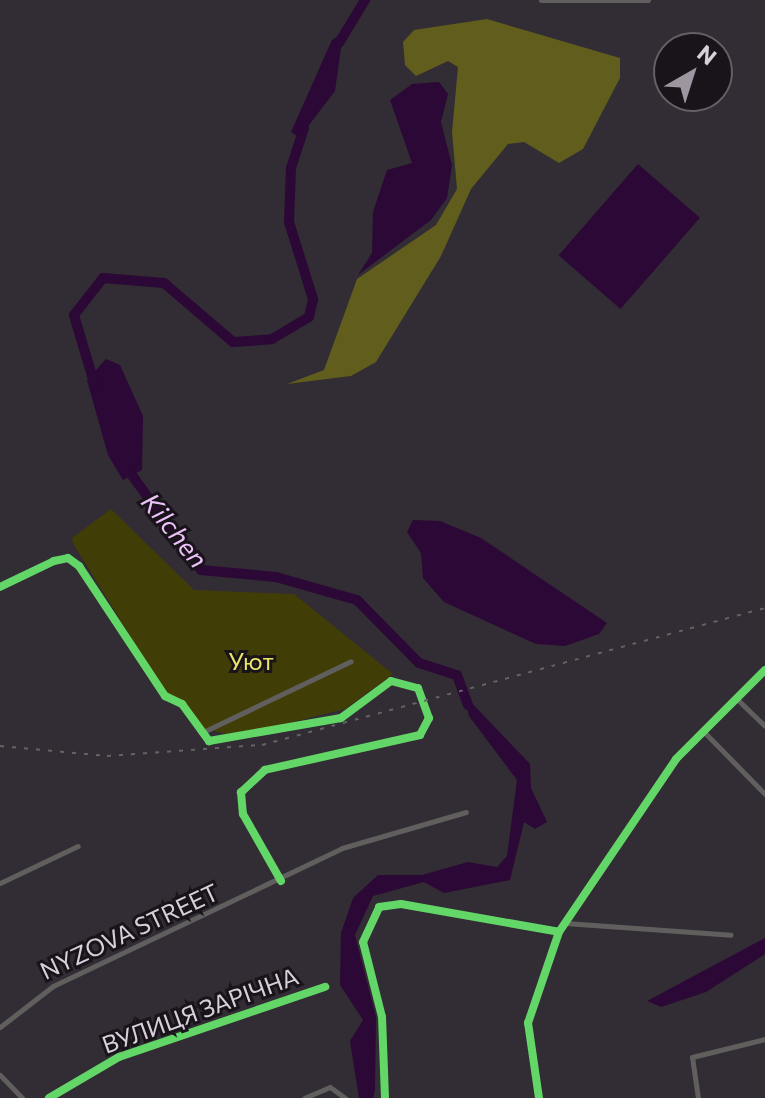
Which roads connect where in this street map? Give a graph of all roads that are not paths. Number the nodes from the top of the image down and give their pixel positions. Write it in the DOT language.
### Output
graph roads {
  1 [pos="541,0"];
  2 [pos="648,0"];
  3 [pos="0,587"];
  4 [pos="351,661"];
  5 [pos="765,670"];
  6 [pos="738,700"];
  7 [pos="765,726"];
  8 [pos="201,733"];
  9 [pos="706,734"];
  10 [pos="765,794"];
  11 [pos="466,812"];
  12 [pos="78,846"];
  13 [pos="281,881"];
  14 [pos="0,883"];
  15 [pos="564,923"];
  16 [pos="559,932"];
  17 [pos="731,935"];
  18 [pos="325,987"];
  19 [pos="0,1027"];
  20 [pos="765,1039"];
  21 [pos="0,1075"];
  22 [pos="22,1098"];
  23 [pos="49,1098"];
  24 [pos="304,1098"];
  25 [pos="345,1098"];
  26 [pos="385,1098"];
  27 [pos="539,1098"];
  28 [pos="698,1098"];
  1 -- 2 [label="street"];
  3 -- 8 [label="street"];
  4 -- 8 [label="street"];
  5 -- 6 [label="street"];
  6 -- 7 [label="street"];
  6 -- 9 [label="street"];
  8 -- 13 [label="street"];
  9 -- 10 [label="street"];
  9 -- 15 [label="street"];
  11 -- 13 [label="street, NYZOVA STREET"];
  12 -- 14 [label="street"];
  13 -- 19 [label="street, NYZOVA STREET"];
  15 -- 16 [label="street"];
  15 -- 17 [label="street"];
  16 -- 26 [label="street"];
  16 -- 27 [label="street"];
  18 -- 23 [label="street, ВУЛИЦЯ ЗАРІЧНА"];
  20 -- 28 [label="street"];
  21 -- 22 [label="street"];
  24 -- 25 [label="street"];
}
